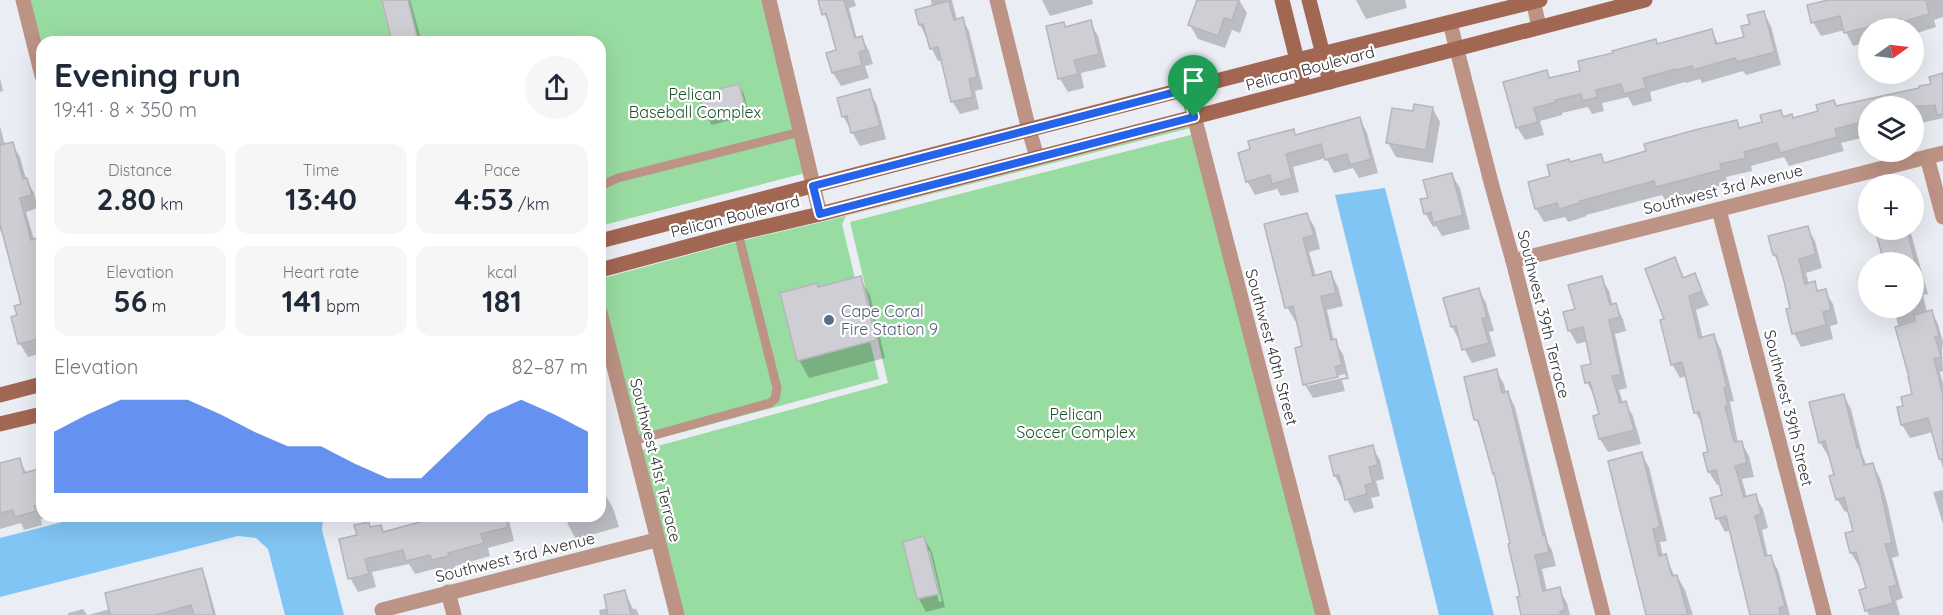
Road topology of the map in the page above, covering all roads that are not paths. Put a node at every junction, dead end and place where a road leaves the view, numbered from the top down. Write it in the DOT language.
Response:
graph roads {
  1 [pos="23,0"];
  2 [pos="769,0"];
  3 [pos="998,0"];
  4 [pos="1282,0"];
  5 [pos="1309,0"];
  6 [pos="1645,0"];
  7 [pos="1535,1"];
  8 [pos="1450,23"];
  9 [pos="1539,27"];
  10 [pos="1457,48"];
  11 [pos="36,51"];
  12 [pos="1322,55"];
  13 [pos="1297,60"];
  14 [pos="1330,82"];
  15 [pos="1304,88"];
  16 [pos="1187,89"];
  17 [pos="1194,117"];
  18 [pos="1029,130"];
  19 [pos="800,132"];
  20 [pos="1943,153"];
  21 [pos="1928,157"];
  22 [pos="1037,158"];
  23 [pos="606,183"];
  24 [pos="813,186"];
  25 [pos="1719,210"];
  26 [pos="820,214"];
  27 [pos="1943,217"];
  28 [pos="738,233"];
  29 [pos="606,239"];
  30 [pos="1513,261"];
  31 [pos="606,268"];
  32 [pos="606,335"];
  33 [pos="36,385"];
  34 [pos="0,394"];
  35 [pos="36,415"];
  36 [pos="0,424"];
  37 [pos="633,441"];
  38 [pos="656,540"];
  39 [pos="448,592"];
  40 [pos="382,610"];
  41 [pos="454,615"];
  42 [pos="677,615"];
  43 [pos="1323,615"];
  44 [pos="1603,615"];
  45 [pos="1824,615"];
  1 -- 11 [label="street"];
  2 -- 19 [label="street"];
  3 -- 18 [label="street"];
  4 -- 13 [label="street"];
  5 -- 12 [label="street"];
  6 -- 9 [label="street, Pelican Boulevard"];
  7 -- 8 [label="street, Pelican Boulevard"];
  7 -- 9 [label="street"];
  8 -- 10 [label="street, Southwest 39th Terrace"];
  8 -- 12 [label="street, Pelican Boulevard"];
  9 -- 10 [label="street, Pelican Boulevard"];
  10 -- 14 [label="street, Pelican Boulevard"];
  10 -- 30 [label="street, Southwest 39th Terrace"];
  12 -- 13 [label="street, Pelican Boulevard"];
  12 -- 14 [label="street"];
  13 -- 15 [label="street"];
  13 -- 16 [label="street, Pelican Boulevard"];
  14 -- 15 [label="street, Pelican Boulevard"];
  15 -- 17 [label="street, Pelican Boulevard"];
  16 -- 17 [label="street, Southwest 40th Street"];
  16 -- 18 [label="street, Pelican Boulevard"];
  17 -- 22 [label="street, Pelican Boulevard"];
  17 -- 43 [label="street, Southwest 40th Street"];
  18 -- 22 [label="street"];
  18 -- 24 [label="street, Pelican Boulevard"];
  19 -- 23 [label="lane"];
  19 -- 24 [label="street"];
  20 -- 21 [label="street, Southwest 3rd Avenue"];
  21 -- 25 [label="street, Southwest 3rd Avenue"];
  21 -- 27 [label="street"];
  22 -- 26 [label="street, Pelican Boulevard"];
  24 -- 26 [label="street"];
  24 -- 29 [label="street, Pelican Boulevard"];
  25 -- 30 [label="street, Southwest 3rd Avenue"];
  25 -- 45 [label="street, Southwest 39th Street"];
  26 -- 28 [label="street, Pelican Boulevard"];
  28 -- 31 [label="street, Pelican Boulevard"];
  28 -- 37 [label="lane"];
  30 -- 44 [label="street, Southwest 39th Terrace"];
  32 -- 37 [label="street, Southwest 41st Terrace"];
  33 -- 34 [label="street"];
  35 -- 36 [label="street"];
  37 -- 38 [label="street, Southwest 41st Terrace"];
  38 -- 39 [label="street, Southwest 3rd Avenue"];
  38 -- 42 [label="street, Southwest 41st Terrace"];
  39 -- 40 [label="street, Southwest 3rd Avenue"];
  39 -- 41 [label="street"];
}
